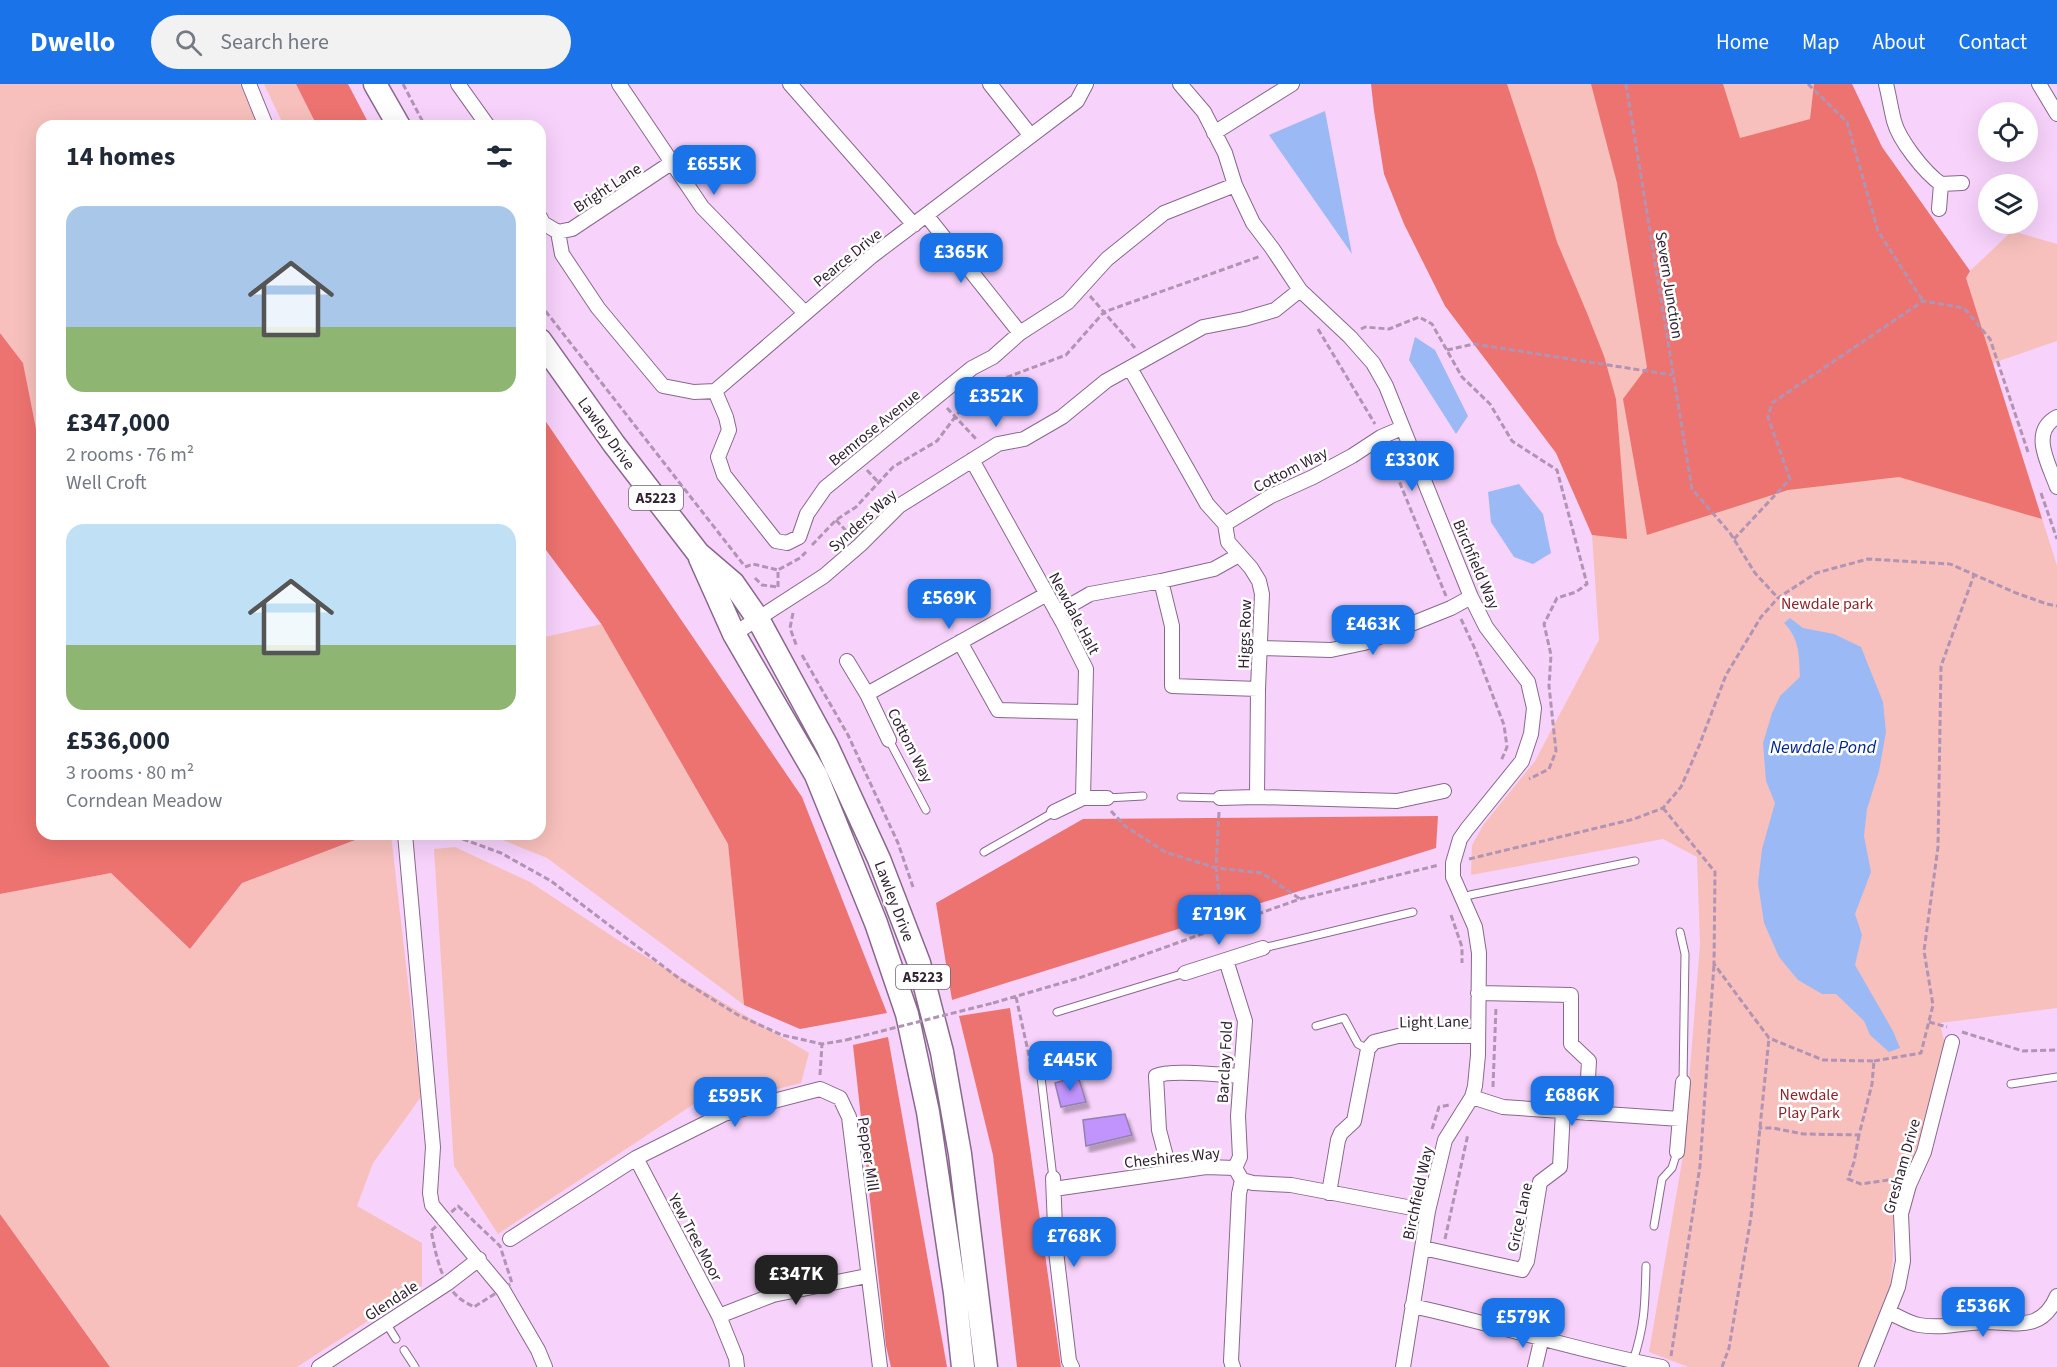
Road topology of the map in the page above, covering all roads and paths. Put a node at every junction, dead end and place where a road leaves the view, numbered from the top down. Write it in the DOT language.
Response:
graph roads {
  1 [pos="249,84"];
  2 [pos="375,84"];
  3 [pos="403,84"];
  4 [pos="458,84"];
  5 [pos="619,84"];
  6 [pos="790,84"];
  7 [pos="990,84"];
  8 [pos="1086,84"];
  9 [pos="1180,84"];
  10 [pos="1292,84"];
  11 [pos="1626,84"];
  12 [pos="1808,84"];
  13 [pos="1886,84"];
  14 [pos="2039,84"];
  15 [pos="2053,98"];
  16 [pos="2057,114"];
  17 [pos="264,120"];
  18 [pos="396,120"];
  19 [pos="422,120"];
  20 [pos="484,120"];
  21 [pos="1214,133"];
  22 [pos="1031,136"];
  23 [pos="671,164"];
  24 [pos="1962,183"];
  25 [pos="1941,184"];
  26 [pos="1235,185"];
  27 [pos="1939,209"];
  28 [pos="927,216"];
  29 [pos="546,225"];
  30 [pos="914,225"];
  31 [pos="558,232"];
  32 [pos="1272,248"];
  33 [pos="1082,287"];
  34 [pos="1299,290"];
  35 [pos="1923,301"];
  36 [pos="546,312"];
  37 [pos="1104,312"];
  38 [pos="805,313"];
  39 [pos="1318,329"];
  40 [pos="1020,333"];
  41 [pos="1350,337"];
  42 [pos="546,348"];
  43 [pos="1447,350"];
  44 [pos="1142,360"];
  45 [pos="1130,368"];
  46 [pos="1672,375"];
  47 [pos="715,392"];
  48 [pos="938,396"];
  49 [pos="955,417"];
  50 [pos="2057,417"];
  51 [pos="1402,428"];
  52 [pos="1381,437"];
  53 [pos="986,452"];
  54 [pos="972,460"];
  55 [pos="2031,462"];
  56 [pos="2038,484"];
  57 [pos="2057,487"];
  58 [pos="836,520"];
  59 [pos="1225,524"];
  60 [pos="1734,538"];
  61 [pos="2057,539"];
  62 [pos="860,545"];
  63 [pos="698,553"];
  64 [pos="1239,555"];
  65 [pos="778,570"];
  66 [pos="1974,575"];
  67 [pos="1161,581"];
  68 [pos="778,587"];
  69 [pos="1047,594"];
  70 [pos="1471,597"];
  71 [pos="1778,598"];
  72 [pos="2057,606"];
  73 [pos="1451,608"];
  74 [pos="1057,613"];
  75 [pos="758,619"];
  76 [pos="734,634"];
  77 [pos="960,642"];
  78 [pos="1260,648"];
  79 [pos="847,661"];
  80 [pos="1258,689"];
  81 [pos="867,694"];
  82 [pos="1083,712"];
  83 [pos="889,740"];
  84 [pos="1500,765"];
  85 [pos="1519,783"];
  86 [pos="1444,791"];
  87 [pos="1143,796"];
  88 [pos="1181,797"];
  89 [pos="1257,797"];
  90 [pos="1083,798"];
  91 [pos="1103,798"];
  92 [pos="1220,798"];
  93 [pos="1663,808"];
  94 [pos="926,810"];
  95 [pos="1054,812"];
  96 [pos="405,840"];
  97 [pos="465,840"];
  98 [pos="1469,851"];
  99 [pos="984,852"];
  100 [pos="1635,861"];
  101 [pos="1460,862"];
  102 [pos="1216,868"];
  103 [pos="1300,899"];
  104 [pos="1461,899"];
  105 [pos="1449,907"];
  106 [pos="1413,912"];
  107 [pos="1223,925"];
  108 [pos="1680,932"];
  109 [pos="1263,948"];
  110 [pos="1226,960"];
  111 [pos="1714,964"];
  112 [pos="1462,969"];
  113 [pos="1185,973"];
  114 [pos="1478,993"];
  115 [pos="1057,1012"];
  116 [pos="1929,1022"];
  117 [pos="1316,1026"];
  118 [pos="1954,1034"];
  119 [pos="1478,1036"];
  120 [pos="1769,1038"];
  121 [pos="822,1044"];
  122 [pos="1368,1049"];
  123 [pos="2057,1050"];
  124 [pos="1874,1061"];
  125 [pos="1041,1077"];
  126 [pos="1239,1077"];
  127 [pos="2057,1077"];
  128 [pos="1683,1082"];
  129 [pos="2011,1084"];
  130 [pos="820,1089"];
  131 [pos="1472,1097"];
  132 [pos="1454,1104"];
  133 [pos="1563,1111"];
  134 [pos="1586,1113"];
  135 [pos="1680,1119"];
  136 [pos="1759,1128"];
  137 [pos="1469,1130"];
  138 [pos="1431,1132"];
  139 [pos="1858,1135"];
  140 [pos="1677,1152"];
  141 [pos="636,1158"];
  142 [pos="1235,1167"];
  143 [pos="1170,1172"];
  144 [pos="1242,1180"];
  145 [pos="1053,1183"];
  146 [pos="1909,1185"];
  147 [pos="1329,1193"];
  148 [pos="1428,1211"];
  149 [pos="444,1219"];
  150 [pos="1654,1226"];
  151 [pos="510,1239"];
  152 [pos="1423,1248"];
  153 [pos="1442,1252"];
  154 [pos="478,1259"];
  155 [pos="1646,1266"];
  156 [pos="867,1276"];
  157 [pos="503,1290"];
  158 [pos="2057,1296"];
  159 [pos="1412,1306"];
  160 [pos="1888,1312"];
  161 [pos="719,1316"];
  162 [pos="386,1323"];
  163 [pos="1542,1337"];
  164 [pos="396,1339"];
  165 [pos="404,1350"];
  166 [pos="1633,1361"];
  167 [pos="328,1365"];
  168 [pos="415,1367"];
  169 [pos="545,1367"];
  170 [pos="737,1367"];
  171 [pos="880,1367"];
  172 [pos="963,1367"];
  173 [pos="986,1367"];
  174 [pos="1072,1367"];
  175 [pos="1233,1367"];
  176 [pos="1403,1367"];
  177 [pos="1535,1367"];
  178 [pos="1653,1367"];
  179 [pos="1661,1367"];
  180 [pos="1669,1367"];
  181 [pos="1722,1367"];
  182 [pos="1866,1367"];
  1 -- 17 [label="street"];
  2 -- 18 [label="main road"];
  3 -- 19 [label="path"];
  4 -- 20 [label="street"];
  5 -- 23 [label="street"];
  6 -- 30 [label="street"];
  7 -- 22 [label="street"];
  8 -- 22 [label="street, Pearce Drive"];
  9 -- 21 [label="street, Birchfield Way"];
  10 -- 21 [label="street"];
  11 -- 46 [label="path, Severn Junction"];
  12 -- 35 [label="path"];
  13 -- 25 [label="street"];
  14 -- 15 [label="street"];
  15 -- 16 [label="street"];
  21 -- 26 [label="street, Birchfield Way"];
  22 -- 28 [label="street, Pearce Drive"];
  23 -- 31 [label="street, Bright Lane"];
  23 -- 38 [label="street"];
  24 -- 25 [label="street"];
  25 -- 27 [label="street"];
  26 -- 32 [label="street, Birchfield Way"];
  26 -- 33 [label="street, Bemrose Avenue"];
  28 -- 30 [label="street, Pearce Drive"];
  28 -- 40 [label="street"];
  29 -- 31 [label="street"];
  30 -- 38 [label="street, Pearce Drive"];
  31 -- 47 [label="street"];
  32 -- 34 [label="street, Birchfield Way"];
  32 -- 37 [label="path"];
  33 -- 37 [label="path"];
  33 -- 40 [label="street, Bemrose Avenue"];
  34 -- 41 [label="street, Birchfield Way"];
  34 -- 44 [label="street, Synders Way"];
  35 -- 55 [label="path"];
  35 -- 60 [label="path"];
  36 -- 65 [label="path"];
  37 -- 44 [label="path"];
  37 -- 49 [label="path"];
  38 -- 47 [label="street, Pearce Drive"];
  39 -- 52 [label="path"];
  40 -- 48 [label="street, Bemrose Avenue"];
  41 -- 43 [label="path"];
  41 -- 51 [label="street, Birchfield Way"];
  42 -- 63 [label="main road, Lawley Drive / A5223"];
  43 -- 46 [label="path"];
  43 -- 85 [label="path"];
  44 -- 45 [label="street, Synders Way"];
  45 -- 53 [label="street, Synders Way"];
  45 -- 59 [label="street, Higgs Row"];
  46 -- 60 [label="path, Severn Junction"];
  47 -- 48 [label="street, Bemrose Avenue"];
  48 -- 49 [label="path"];
  49 -- 53 [label="path"];
  49 -- 58 [label="path"];
  50 -- 57 [label="street"];
  51 -- 52 [label="street, Cottom Way"];
  51 -- 70 [label="street, Birchfield Way"];
  52 -- 59 [label="street, Cottom Way"];
  52 -- 73 [label="path"];
  53 -- 54 [label="street, Synders Way"];
  54 -- 62 [label="street, Synders Way"];
  54 -- 69 [label="street, Newdale Halt"];
  56 -- 61 [label="path"];
  58 -- 62 [label="path"];
  58 -- 65 [label="path"];
  59 -- 64 [label="street, Higgs Row"];
  60 -- 71 [label="path"];
  62 -- 75 [label="street, Synders Way"];
  63 -- 75 [label="main road, Lawley Drive / A5223"];
  63 -- 76 [label="main road, Lawley Drive / A5223"];
  64 -- 67 [label="street"];
  64 -- 78 [label="street, Higgs Row"];
  65 -- 68 [label="path"];
  66 -- 71 [label="path"];
  66 -- 72 [label="path"];
  66 -- 116 [label="path"];
  67 -- 74 [label="street"];
  67 -- 80 [label="street"];
  69 -- 74 [label="street, Newdale Halt"];
  69 -- 77 [label="street"];
  70 -- 73 [label="street"];
  70 -- 101 [label="street, Birchfield Way"];
  71 -- 93 [label="path"];
  73 -- 78 [label="street"];
  73 -- 84 [label="path"];
  74 -- 82 [label="street, Newdale Halt"];
  75 -- 76 [label="street, Synders Way"];
  75 -- 173 [label="main road, Lawley Drive / A5223"];
  76 -- 172 [label="main road, Lawley Drive / A5223"];
  77 -- 81 [label="street"];
  77 -- 82 [label="street"];
  78 -- 80 [label="street, Higgs Row"];
  79 -- 81 [label="street, Cottom Way"];
  80 -- 89 [label="street, Higgs Row"];
  81 -- 83 [label="street, Cottom Way"];
  82 -- 90 [label="street, Newdale Halt"];
  83 -- 94 [label="lane, Cottom Way"];
  86 -- 89 [label="street"];
  87 -- 91 [label="lane"];
  88 -- 92 [label="lane"];
  89 -- 92 [label="street"];
  90 -- 91 [label="street"];
  90 -- 95 [label="street"];
  91 -- 102 [label="path"];
  92 -- 102 [label="path"];
  93 -- 101 [label="path"];
  93 -- 111 [label="path"];
  95 -- 99 [label="lane"];
  96 -- 149 [label="street"];
  97 -- 121 [label="path"];
  98 -- 101 [label="path"];
  100 -- 104 [label="lane"];
  101 -- 103 [label="path"];
  101 -- 104 [label="street, Birchfield Way"];
  102 -- 103 [label="path"];
  102 -- 107 [label="path"];
  103 -- 107 [label="path"];
  104 -- 114 [label="street, Birchfield Way"];
  105 -- 112 [label="path"];
  106 -- 109 [label="lane"];
  107 -- 121 [label="path, bridge"];
  108 -- 128 [label="lane"];
  109 -- 110 [label="street"];
  110 -- 113 [label="street"];
  110 -- 126 [label="street, Barclay Fold"];
  111 -- 120 [label="path"];
  111 -- 180 [label="path"];
  113 -- 115 [label="lane"];
  114 -- 119 [label="street, Birchfield Way"];
  114 -- 134 [label="street"];
  116 -- 118 [label="path"];
  116 -- 124 [label="path"];
  117 -- 122 [label="lane"];
  118 -- 123 [label="path"];
  118 -- 146 [label="street, Gresham Drive"];
  119 -- 122 [label="street, Light Lane"];
  119 -- 131 [label="street, Birchfield Way"];
  120 -- 124 [label="path"];
  120 -- 136 [label="path"];
  121 -- 130 [label="path"];
  122 -- 147 [label="street"];
  124 -- 139 [label="path"];
  125 -- 145 [label="lane"];
  126 -- 142 [label="street, Barclay Fold"];
  126 -- 143 [label="street"];
  127 -- 129 [label="lane"];
  128 -- 135 [label="street"];
  130 -- 141 [label="street"];
  130 -- 156 [label="street, Pepper Mill"];
  131 -- 133 [label="street"];
  131 -- 148 [label="street, Birchfield Way"];
  132 -- 138 [label="path"];
  133 -- 134 [label="street"];
  133 -- 153 [label="street, Grice Lane"];
  134 -- 135 [label="street"];
  135 -- 140 [label="street"];
  136 -- 139 [label="path"];
  136 -- 181 [label="path"];
  137 -- 153 [label="path"];
  139 -- 146 [label="path"];
  140 -- 150 [label="lane"];
  141 -- 151 [label="street"];
  141 -- 161 [label="street, Yew Tree Moor"];
  142 -- 143 [label="street, Cheshires Way"];
  142 -- 144 [label="street, Cheshires Way"];
  143 -- 145 [label="street, Cheshires Way"];
  144 -- 147 [label="street"];
  144 -- 175 [label="street"];
  145 -- 174 [label="street"];
  146 -- 160 [label="street, Gresham Drive"];
  147 -- 148 [label="street"];
  148 -- 152 [label="street, Birchfield Way"];
  149 -- 154 [label="street"];
  149 -- 157 [label="path"];
  152 -- 153 [label="street, Grice Lane"];
  152 -- 159 [label="street, Birchfield Way"];
  154 -- 157 [label="street"];
  154 -- 162 [label="street, Glendale"];
  155 -- 166 [label="lane"];
  156 -- 161 [label="street"];
  156 -- 171 [label="street, Pepper Mill"];
  157 -- 169 [label="street"];
  158 -- 160 [label="street"];
  159 -- 163 [label="street"];
  159 -- 176 [label="street, Birchfield Way"];
  160 -- 182 [label="street, Gresham Drive"];
  161 -- 170 [label="street, Yew Tree Moor"];
  162 -- 164 [label="lane"];
  162 -- 167 [label="street, Glendale"];
  163 -- 166 [label="street"];
  163 -- 177 [label="street"];
  165 -- 168 [label="lane"];
  166 -- 179 [label="street"];
  178 -- 179 [label="lane"];
}
